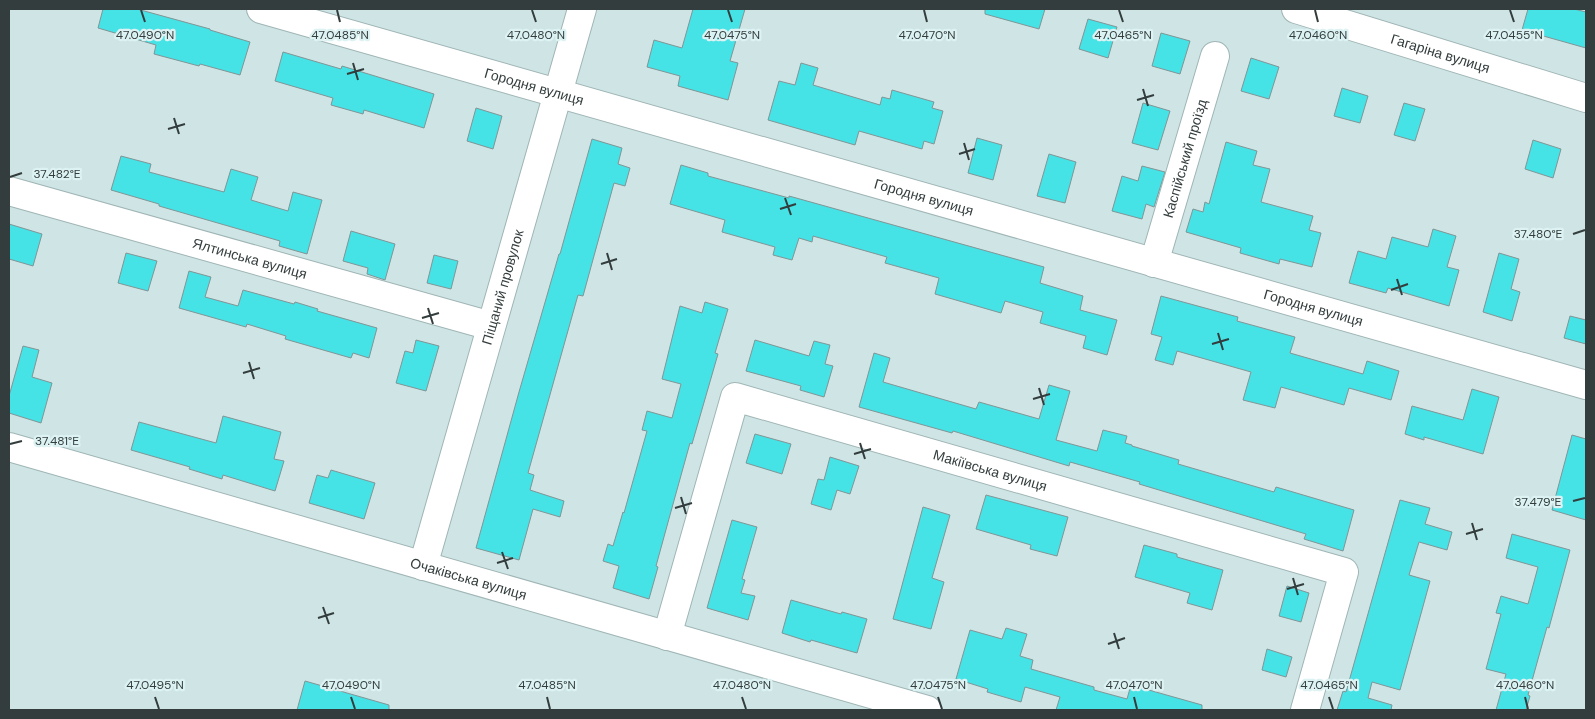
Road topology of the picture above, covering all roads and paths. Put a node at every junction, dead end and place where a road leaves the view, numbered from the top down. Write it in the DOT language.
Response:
graph roads {
  1 [pos="261,9"];
  2 [pos="582,9"];
  3 [pos="1296,9"];
  4 [pos="1215,56"];
  5 [pos="558,94"];
  6 [pos="1586,98"];
  7 [pos="9,191"];
  8 [pos="1154,263"];
  9 [pos="492,326"];
  10 [pos="1586,385"];
  11 [pos="9,447"];
  12 [pos="423,566"];
  13 [pos="667,636"];
  14 [pos="927,710"];
  15 [pos="1305,710"];
  1 -- 5 [label="street, Городня вулиця"];
  2 -- 5 [label="street, Піщаний провулок"];
  3 -- 6 [label="street, Гагаріна вулиця"];
  4 -- 8 [label="street, Каспійський проїзд"];
  5 -- 8 [label="street, Городня вулиця"];
  5 -- 9 [label="street, Піщаний провулок"];
  7 -- 9 [label="street, Ялтинська вулиця"];
  8 -- 10 [label="street, Городня вулиця"];
  9 -- 12 [label="street, Піщаний провулок"];
  11 -- 12 [label="street, Очаківська вулиця"];
  12 -- 13 [label="street, Очаківська вулиця"];
  13 -- 14 [label="street, Очаківська вулиця"];
  13 -- 15 [label="street, Макіївська вулиця"];
}
